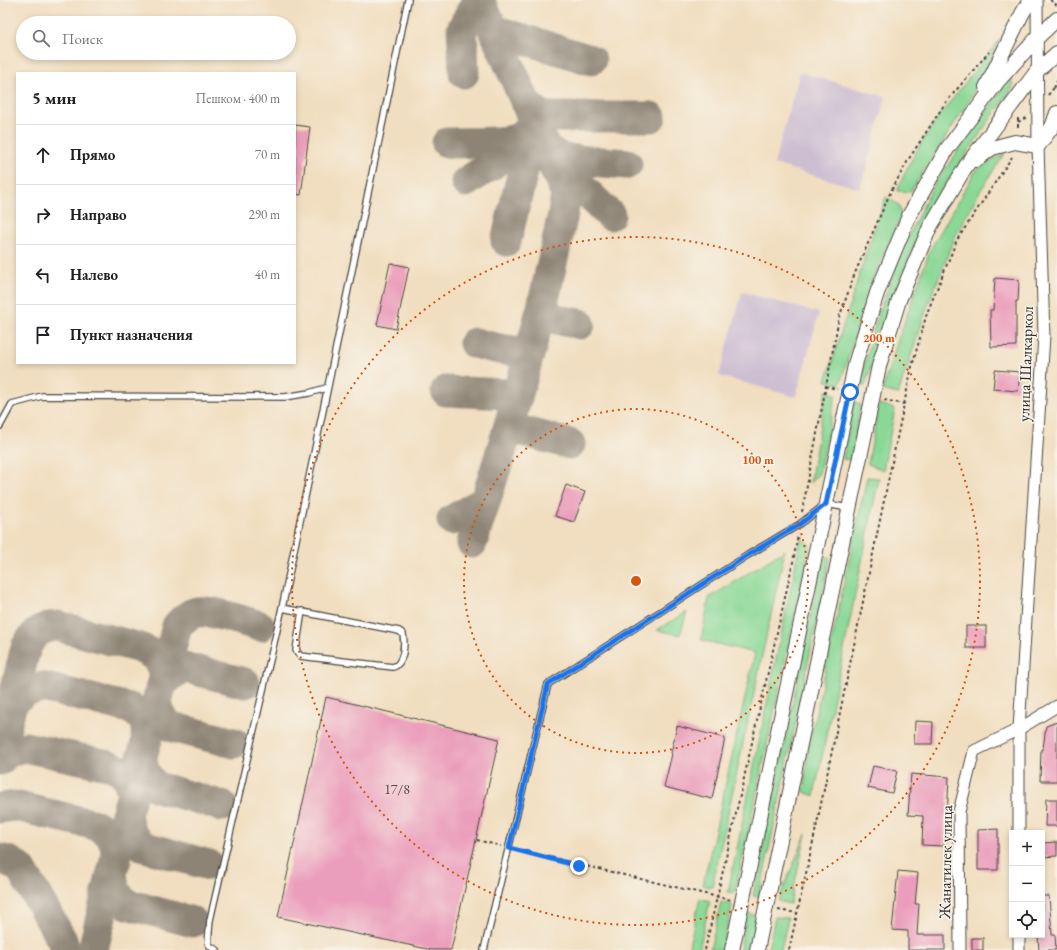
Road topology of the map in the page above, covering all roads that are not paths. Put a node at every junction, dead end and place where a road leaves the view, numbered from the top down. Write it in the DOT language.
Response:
graph roads {
  1 [pos="408,0"];
  2 [pos="1030,0"];
  3 [pos="1037,0"];
  4 [pos="1057,19"];
  5 [pos="1037,38"];
  6 [pos="1057,53"];
  7 [pos="1037,71"];
  8 [pos="1057,113"];
  9 [pos="971,118"];
  10 [pos="1038,146"];
  11 [pos="966,166"];
  12 [pos="326,388"];
  13 [pos="0,426"];
  14 [pos="826,504"];
  15 [pos="850,508"];
  16 [pos="282,608"];
  17 [pos="302,611"];
  18 [pos="1057,706"];
  19 [pos="1019,729"];
  20 [pos="1019,830"];
  21 [pos="1019,938"];
  22 [pos="485,949"];
  23 [pos="217,950"];
  24 [pos="732,950"];
  25 [pos="757,950"];
  26 [pos="960,950"];
  27 [pos="1019,950"];
  1 -- 12 [label="lane"];
  2 -- 9 [label="street"];
  3 -- 5 [label="street, улица Шалкаркол"];
  4 -- 5 [label="street"];
  5 -- 7 [label="street, улица Шалкаркол"];
  5 -- 9 [label="street"];
  6 -- 7 [label="street"];
  7 -- 10 [label="street, улица Шалкаркол"];
  7 -- 11 [label="street"];
  8 -- 10 [label="street"];
  9 -- 14 [label="street"];
  10 -- 11 [label="street"];
  10 -- 19 [label="street, улица Шалкаркол"];
  11 -- 15 [label="street"];
  12 -- 13 [label="lane"];
  12 -- 16 [label="lane"];
  14 -- 15 [label="lane"];
  14 -- 22 [label="lane"];
  14 -- 24 [label="street"];
  15 -- 25 [label="street"];
  16 -- 17 [label="lane"];
  16 -- 23 [label="lane"];
  17 -- 17 [label="lane"];
  18 -- 19 [label="street, Жанатилек улица"];
  19 -- 20 [label="street, улица Шалкаркол"];
  19 -- 26 [label="street, Жанатилек улица"];
  21 -- 27 [label="street"];
}
